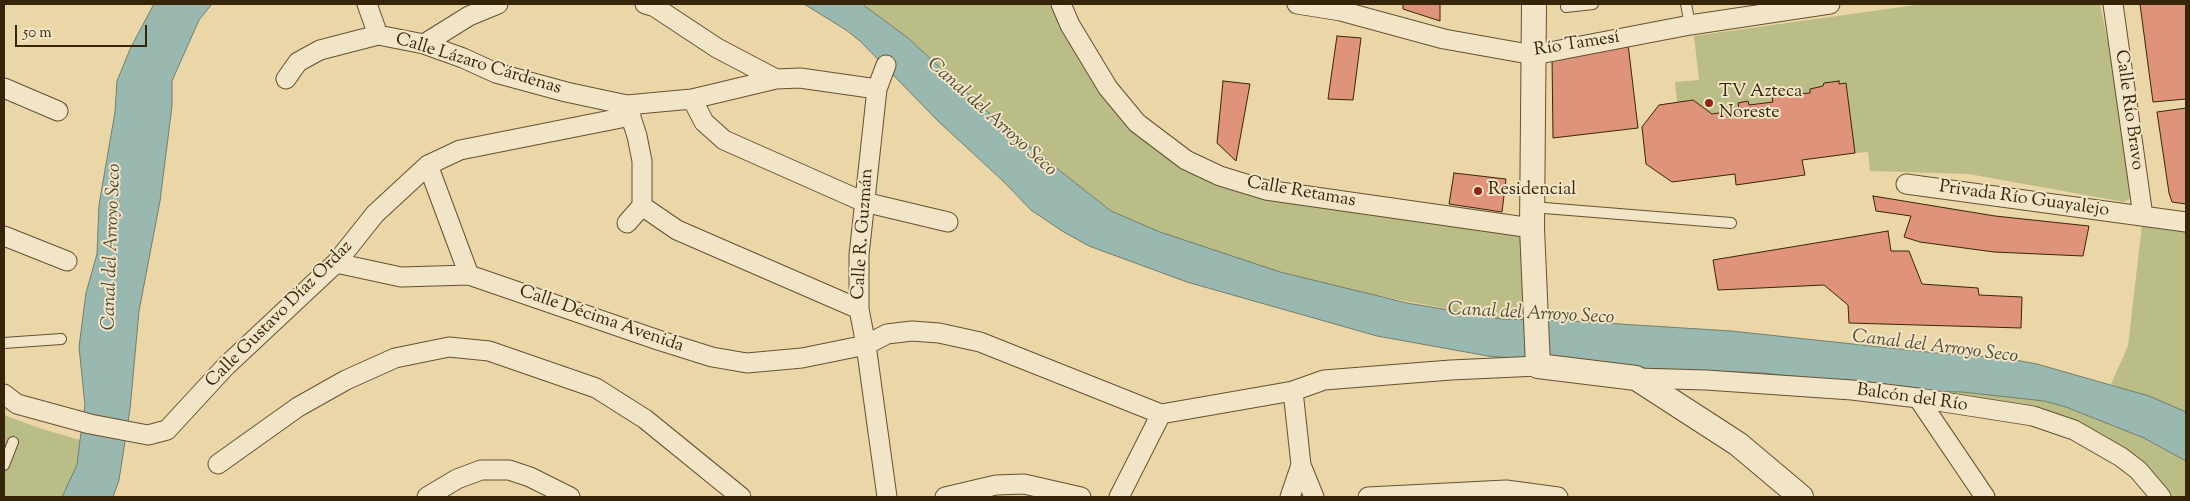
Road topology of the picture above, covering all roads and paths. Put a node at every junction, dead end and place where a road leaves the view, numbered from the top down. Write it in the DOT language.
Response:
graph roads {
  1 [pos="367,4"];
  2 [pos="498,4"];
  3 [pos="645,4"];
  4 [pos="1061,4"];
  5 [pos="1297,4"];
  6 [pos="1534,4"];
  7 [pos="1593,4"];
  8 [pos="1686,4"];
  9 [pos="1830,4"];
  10 [pos="2112,4"];
  11 [pos="1566,7"];
  12 [pos="1690,25"];
  13 [pos="378,35"];
  14 [pos="424,44"];
  15 [pos="1534,55"];
  16 [pos="886,65"];
  17 [pos="286,79"];
  18 [pos="776,79"];
  19 [pos="4,88"];
  20 [pos="877,89"];
  21 [pos="692,99"];
  22 [pos="58,110"];
  23 [pos="629,110"];
  24 [pos="428,165"];
  25 [pos="1906,184"];
  26 [pos="864,202"];
  27 [pos="642,206"];
  28 [pos="2143,216"];
  29 [pos="1532,217"];
  30 [pos="948,222"];
  31 [pos="2186,222"];
  32 [pos="627,223"];
  33 [pos="1731,223"];
  34 [pos="4,236"];
  35 [pos="67,261"];
  36 [pos="336,263"];
  37 [pos="469,275"];
  38 [pos="859,309"];
  39 [pos="61,339"];
  40 [pos="4,343"];
  41 [pos="866,345"];
  42 [pos="1538,362"];
  43 [pos="1636,378"];
  44 [pos="1294,391"];
  45 [pos="4,394"];
  46 [pos="1918,398"];
  47 [pos="1161,414"];
  48 [pos="12,442"];
  49 [pos="218,464"];
  50 [pos="4,465"];
  51 [pos="1300,465"];
  52 [pos="426,497"];
  53 [pos="570,497"];
  54 [pos="741,497"];
  55 [pos="887,497"];
  56 [pos="945,497"];
  57 [pos="1080,497"];
  58 [pos="1119,497"];
  59 [pos="1290,497"];
  60 [pos="1314,497"];
  61 [pos="1368,497"];
  62 [pos="1558,497"];
  63 [pos="1802,497"];
  64 [pos="1985,497"];
  65 [pos="2161,497"];
  1 -- 13 [label="street, Calle Lázaro Cárdenas"];
  2 -- 14 [label="street"];
  3 -- 18 [label="street"];
  4 -- 29 [label="street, Calle Retamas"];
  5 -- 15 [label="street, Río Tamesí"];
  6 -- 15 [label="street"];
  7 -- 11 [label="lane"];
  8 -- 12 [label="lane"];
  9 -- 12 [label="street, Río Tamesí"];
  10 -- 28 [label="street, Calle Río Bravo"];
  12 -- 15 [label="street, Río Tamesí"];
  13 -- 14 [label="street, Calle Lázaro Cárdenas"];
  13 -- 17 [label="street"];
  14 -- 23 [label="street, Calle Lázaro Cárdenas"];
  15 -- 29 [label="street"];
  16 -- 20 [label="street, Calle R. Guzmán"];
  18 -- 20 [label="street, Calle Lázaro Cárdenas"];
  18 -- 21 [label="street, Calle Lázaro Cárdenas"];
  19 -- 22 [label="street"];
  20 -- 26 [label="street, Calle R. Guzmán"];
  21 -- 23 [label="street, Calle Lázaro Cárdenas"];
  21 -- 26 [label="street"];
  23 -- 24 [label="street, Calle Gustavo Díaz Ordaz"];
  23 -- 27 [label="street"];
  24 -- 36 [label="street, Calle Gustavo Díaz Ordaz"];
  24 -- 37 [label="street"];
  25 -- 28 [label="street, Privada Río Guayalejo"];
  26 -- 30 [label="street"];
  26 -- 38 [label="street, Calle R. Guzmán"];
  27 -- 32 [label="street"];
  27 -- 38 [label="street"];
  28 -- 31 [label="street, Privada Río Guayalejo"];
  29 -- 33 [label="lane"];
  29 -- 42 [label="street"];
  34 -- 35 [label="street"];
  36 -- 37 [label="street, Calle Décima Avenida"];
  36 -- 45 [label="street, Calle Gustavo Díaz Ordaz"];
  37 -- 41 [label="street, Calle Décima Avenida"];
  38 -- 41 [label="street, Calle R. Guzmán"];
  39 -- 40 [label="lane"];
  41 -- 47 [label="street, Calle Décima Avenida"];
  41 -- 55 [label="street, Calle R. Guzmán"];
  42 -- 43 [label="street"];
  42 -- 44 [label="street"];
  43 -- 46 [label="street, Balcón del Río"];
  43 -- 63 [label="street"];
  44 -- 47 [label="street"];
  44 -- 51 [label="street"];
  46 -- 64 [label="street"];
  46 -- 65 [label="street, Balcón del Río"];
  47 -- 58 [label="street"];
  48 -- 50 [label="lane"];
  49 -- 54 [label="street"];
  51 -- 59 [label="street"];
  51 -- 60 [label="street"];
  52 -- 53 [label="street"];
  56 -- 57 [label="street"];
  61 -- 62 [label="street"];
}
